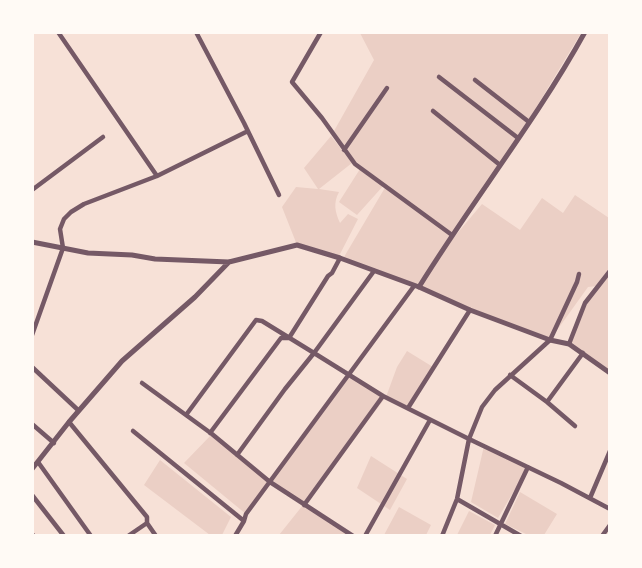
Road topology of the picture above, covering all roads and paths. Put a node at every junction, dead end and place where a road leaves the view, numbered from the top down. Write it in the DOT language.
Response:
graph roads {
  1 [pos="58,32"];
  2 [pos="196,32"];
  3 [pos="321,32"];
  4 [pos="585,32"];
  5 [pos="439,76"];
  6 [pos="475,80"];
  7 [pos="387,88"];
  8 [pos="433,111"];
  9 [pos="529,122"];
  10 [pos="248,131"];
  11 [pos="103,137"];
  12 [pos="518,138"];
  13 [pos="344,150"];
  14 [pos="500,165"];
  15 [pos="157,176"];
  16 [pos="32,190"];
  17 [pos="279,195"];
  18 [pos="452,235"];
  19 [pos="32,242"];
  20 [pos="63,248"];
  21 [pos="340,258"];
  22 [pos="229,262"];
  23 [pos="374,271"];
  24 [pos="610,271"];
  25 [pos="579,274"];
  26 [pos="417,287"];
  27 [pos="470,310"];
  28 [pos="32,335"];
  29 [pos="289,338"];
  30 [pos="550,340"];
  31 [pos="570,344"];
  32 [pos="314,353"];
  33 [pos="583,353"];
  34 [pos="32,367"];
  35 [pos="610,373"];
  36 [pos="348,375"];
  37 [pos="510,375"];
  38 [pos="142,384"];
  39 [pos="383,396"];
  40 [pos="547,402"];
  41 [pos="408,408"];
  42 [pos="78,410"];
  43 [pos="186,415"];
  44 [pos="430,420"];
  45 [pos="69,422"];
  46 [pos="32,424"];
  47 [pos="574,426"];
  48 [pos="133,431"];
  49 [pos="210,433"];
  50 [pos="469,439"];
  51 [pos="54,444"];
  52 [pos="610,451"];
  53 [pos="237,455"];
  54 [pos="38,462"];
  55 [pos="528,467"];
  56 [pos="32,469"];
  57 [pos="270,482"];
  58 [pos="32,495"];
  59 [pos="590,498"];
  60 [pos="457,499"];
  61 [pos="304,505"];
  62 [pos="610,509"];
  63 [pos="244,521"];
  64 [pos="147,524"];
  65 [pos="500,524"];
  66 [pos="610,525"];
  67 [pos="606,534"];
  68 [pos="64,536"];
  69 [pos="90,536"];
  70 [pos="128,536"];
  71 [pos="156,536"];
  72 [pos="235,536"];
  73 [pos="353,536"];
  74 [pos="365,536"];
  75 [pos="442,536"];
  76 [pos="495,536"];
  77 [pos="522,536"];
  1 -- 15 [label="street"];
  2 -- 10 [label="street"];
  3 -- 13 [label="street"];
  4 -- 9 [label="street"];
  5 -- 12 [label="street"];
  6 -- 9 [label="street"];
  7 -- 13 [label="street"];
  8 -- 14 [label="street"];
  9 -- 12 [label="street"];
  10 -- 15 [label="street"];
  10 -- 17 [label="street"];
  11 -- 16 [label="street"];
  12 -- 14 [label="street"];
  13 -- 18 [label="street"];
  14 -- 18 [label="street"];
  15 -- 20 [label="street"];
  18 -- 26 [label="street"];
  19 -- 20 [label="street"];
  20 -- 22 [label="street"];
  20 -- 28 [label="street"];
  21 -- 22 [label="street"];
  21 -- 23 [label="street"];
  21 -- 29 [label="street"];
  22 -- 42 [label="street"];
  23 -- 26 [label="street"];
  23 -- 32 [label="street"];
  24 -- 31 [label="street"];
  25 -- 30 [label="street"];
  26 -- 27 [label="street"];
  26 -- 36 [label="street"];
  27 -- 30 [label="street"];
  27 -- 41 [label="street"];
  29 -- 32 [label="street"];
  29 -- 43 [label="street"];
  29 -- 49 [label="street"];
  30 -- 31 [label="street"];
  30 -- 37 [label="street"];
  31 -- 33 [label="street"];
  32 -- 36 [label="street"];
  32 -- 53 [label="street"];
  33 -- 35 [label="street"];
  33 -- 40 [label="street"];
  34 -- 42 [label="street"];
  36 -- 39 [label="street"];
  36 -- 57 [label="street"];
  37 -- 40 [label="street"];
  37 -- 50 [label="street"];
  38 -- 43 [label="street"];
  39 -- 41 [label="street"];
  39 -- 61 [label="street"];
  40 -- 47 [label="street"];
  41 -- 44 [label="street"];
  42 -- 45 [label="street"];
  43 -- 49 [label="street"];
  44 -- 50 [label="street"];
  44 -- 74 [label="street"];
  45 -- 51 [label="street"];
  45 -- 64 [label="street"];
  46 -- 51 [label="street"];
  48 -- 63 [label="street"];
  49 -- 53 [label="street"];
  50 -- 55 [label="street"];
  50 -- 60 [label="street"];
  51 -- 54 [label="street"];
  52 -- 59 [label="street"];
  53 -- 57 [label="street"];
  54 -- 56 [label="street"];
  54 -- 69 [label="street"];
  55 -- 59 [label="street"];
  55 -- 65 [label="street"];
  57 -- 61 [label="street"];
  57 -- 63 [label="street"];
  58 -- 68 [label="street"];
  59 -- 62 [label="street"];
  60 -- 65 [label="street"];
  60 -- 75 [label="street"];
  61 -- 73 [label="street"];
  63 -- 72 [label="street"];
  64 -- 70 [label="street"];
  64 -- 71 [label="street"];
  65 -- 76 [label="street"];
  65 -- 77 [label="street"];
  66 -- 67 [label="street"];
}
